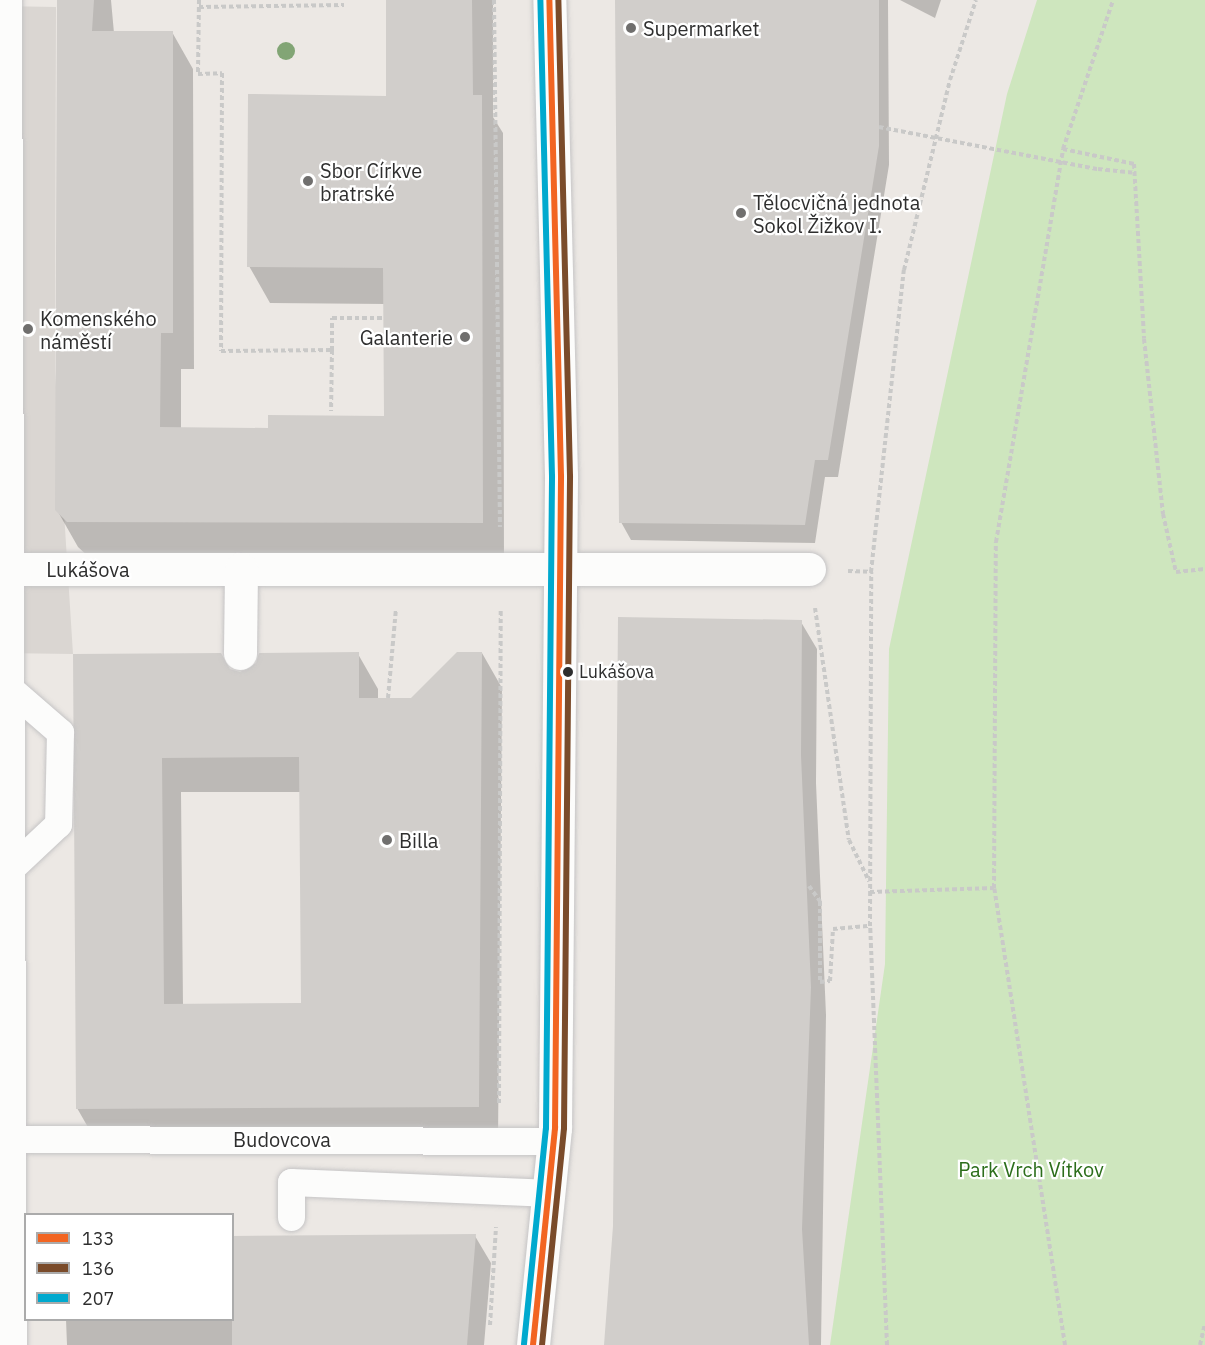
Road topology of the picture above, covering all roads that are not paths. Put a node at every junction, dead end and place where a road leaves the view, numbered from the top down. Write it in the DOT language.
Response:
graph roads {
  1 [pos="6,0"];
  2 [pos="549,0"];
  3 [pos="3,64"];
  4 [pos="3,569"];
  5 [pos="240,569"];
  6 [pos="561,569"];
  7 [pos="809,569"];
  8 [pos="240,653"];
  9 [pos="8,687"];
  10 [pos="8,871"];
  11 [pos="10,1139"];
  12 [pos="554,1141"];
  13 [pos="551,1193"];
  14 [pos="291,1217"];
  15 [pos="10,1345"];
  16 [pos="533,1345"];
  1 -- 3 [label="street"];
  2 -- 6 [label="street"];
  3 -- 4 [label="street"];
  4 -- 5 [label="street, Lukášova"];
  4 -- 9 [label="street"];
  5 -- 6 [label="street, Lukášova"];
  5 -- 8 [label="street"];
  6 -- 7 [label="street, Lukášova"];
  6 -- 12 [label="street"];
  9 -- 10 [label="street"];
  9 -- 10 [label="lane"];
  10 -- 11 [label="street"];
  11 -- 12 [label="lane, Budovcova"];
  11 -- 15 [label="street"];
  12 -- 13 [label="street"];
  13 -- 14 [label="lane"];
  13 -- 16 [label="street"];
}
